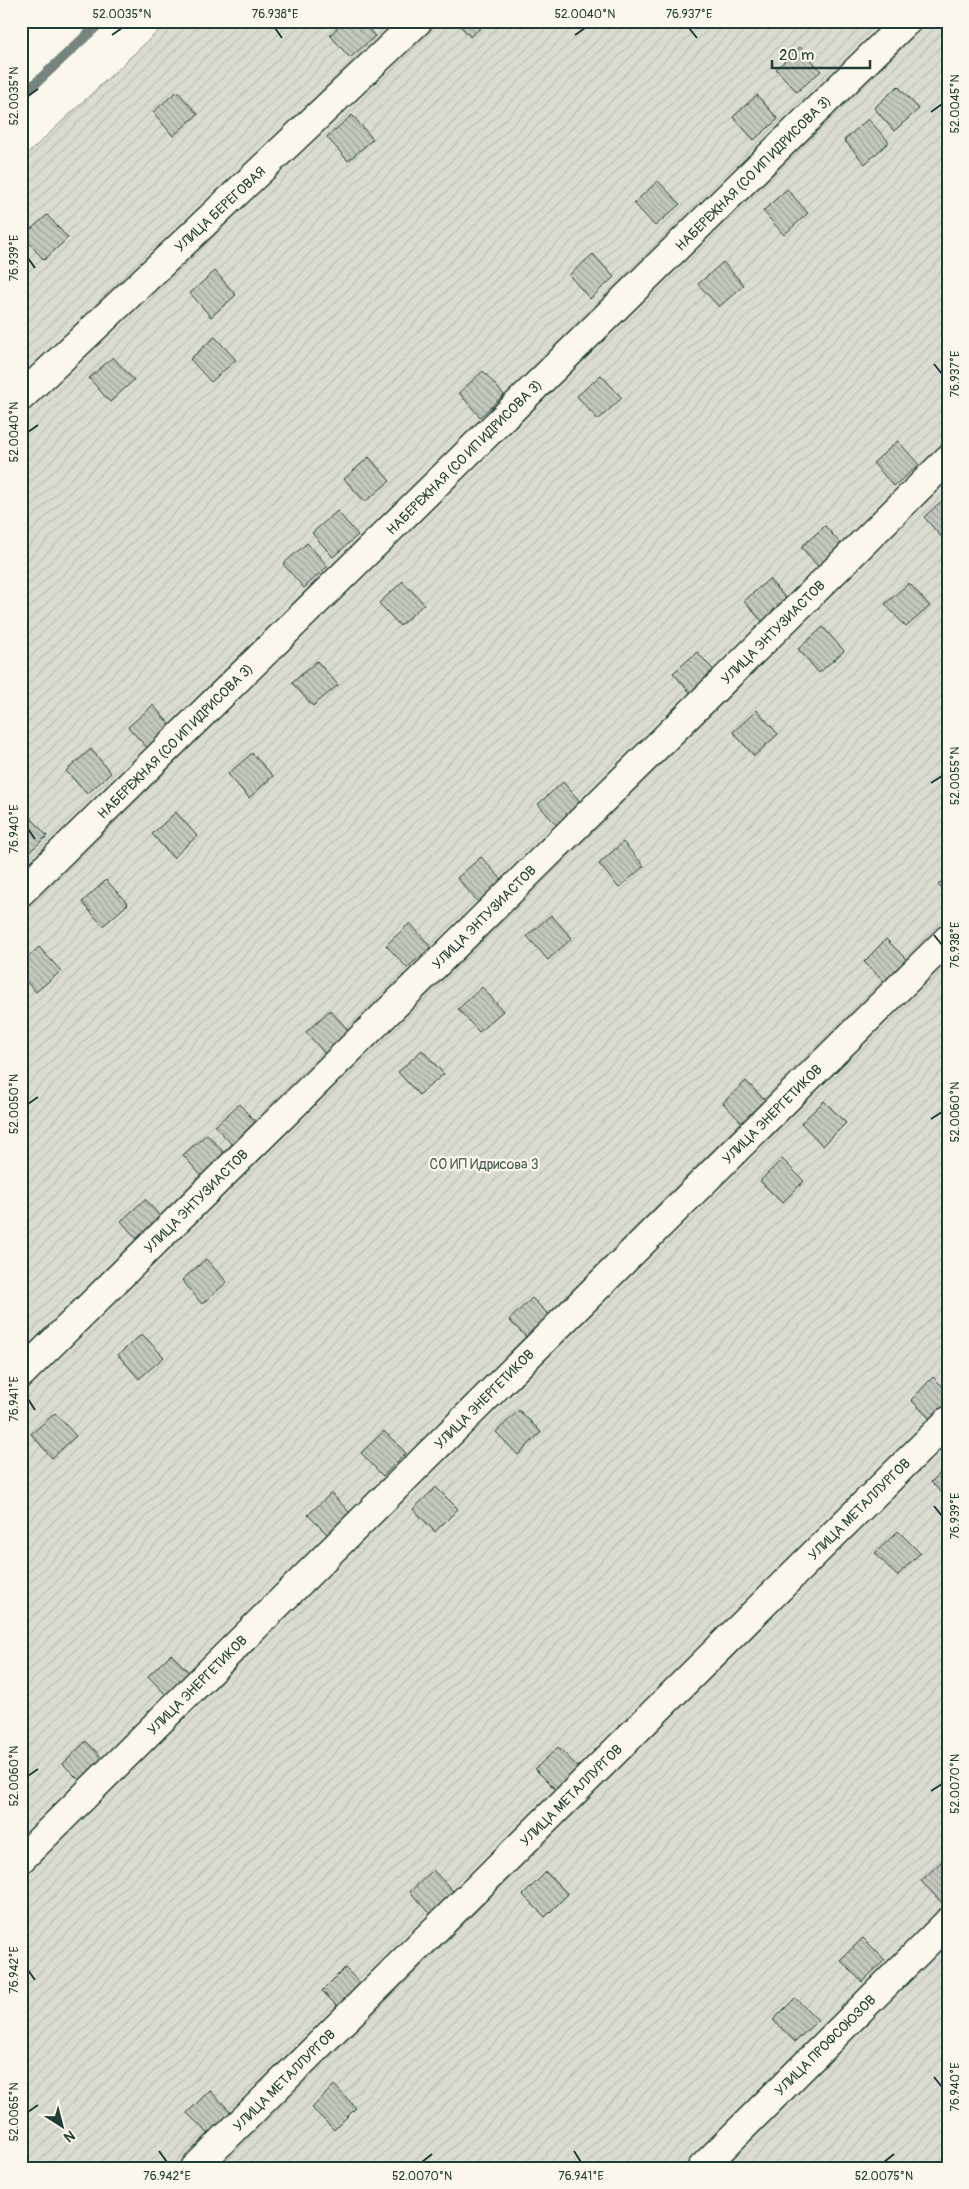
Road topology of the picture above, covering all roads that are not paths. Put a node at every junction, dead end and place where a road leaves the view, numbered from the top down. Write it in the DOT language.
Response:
graph roads {
  1 [pos="418,21"];
  2 [pos="907,21"];
  3 [pos="21,397"];
  4 [pos="948,459"];
  5 [pos="21,892"];
  6 [pos="948,939"];
  7 [pos="21,1374"];
  8 [pos="948,1421"];
  9 [pos="21,1859"];
  10 [pos="948,1922"];
  11 [pos="195,2168"];
  12 [pos="702,2168"];
  1 -- 3 [label="street, УЛИЦА БЕРЕГОВАЯ"];
  2 -- 5 [label="street, НАБЕРЕЖНАЯ (СО ИП ИДРИСОВА 3)"];
  4 -- 7 [label="street, УЛИЦА ЭНТУЗИАСТОВ"];
  6 -- 9 [label="street, УЛИЦА ЭНЕРГЕТИКОВ"];
  8 -- 11 [label="street, УЛИЦА МЕТАЛЛУРГОВ"];
  10 -- 12 [label="street, УЛИЦА ПРОФСОЮЗОВ"];
}
